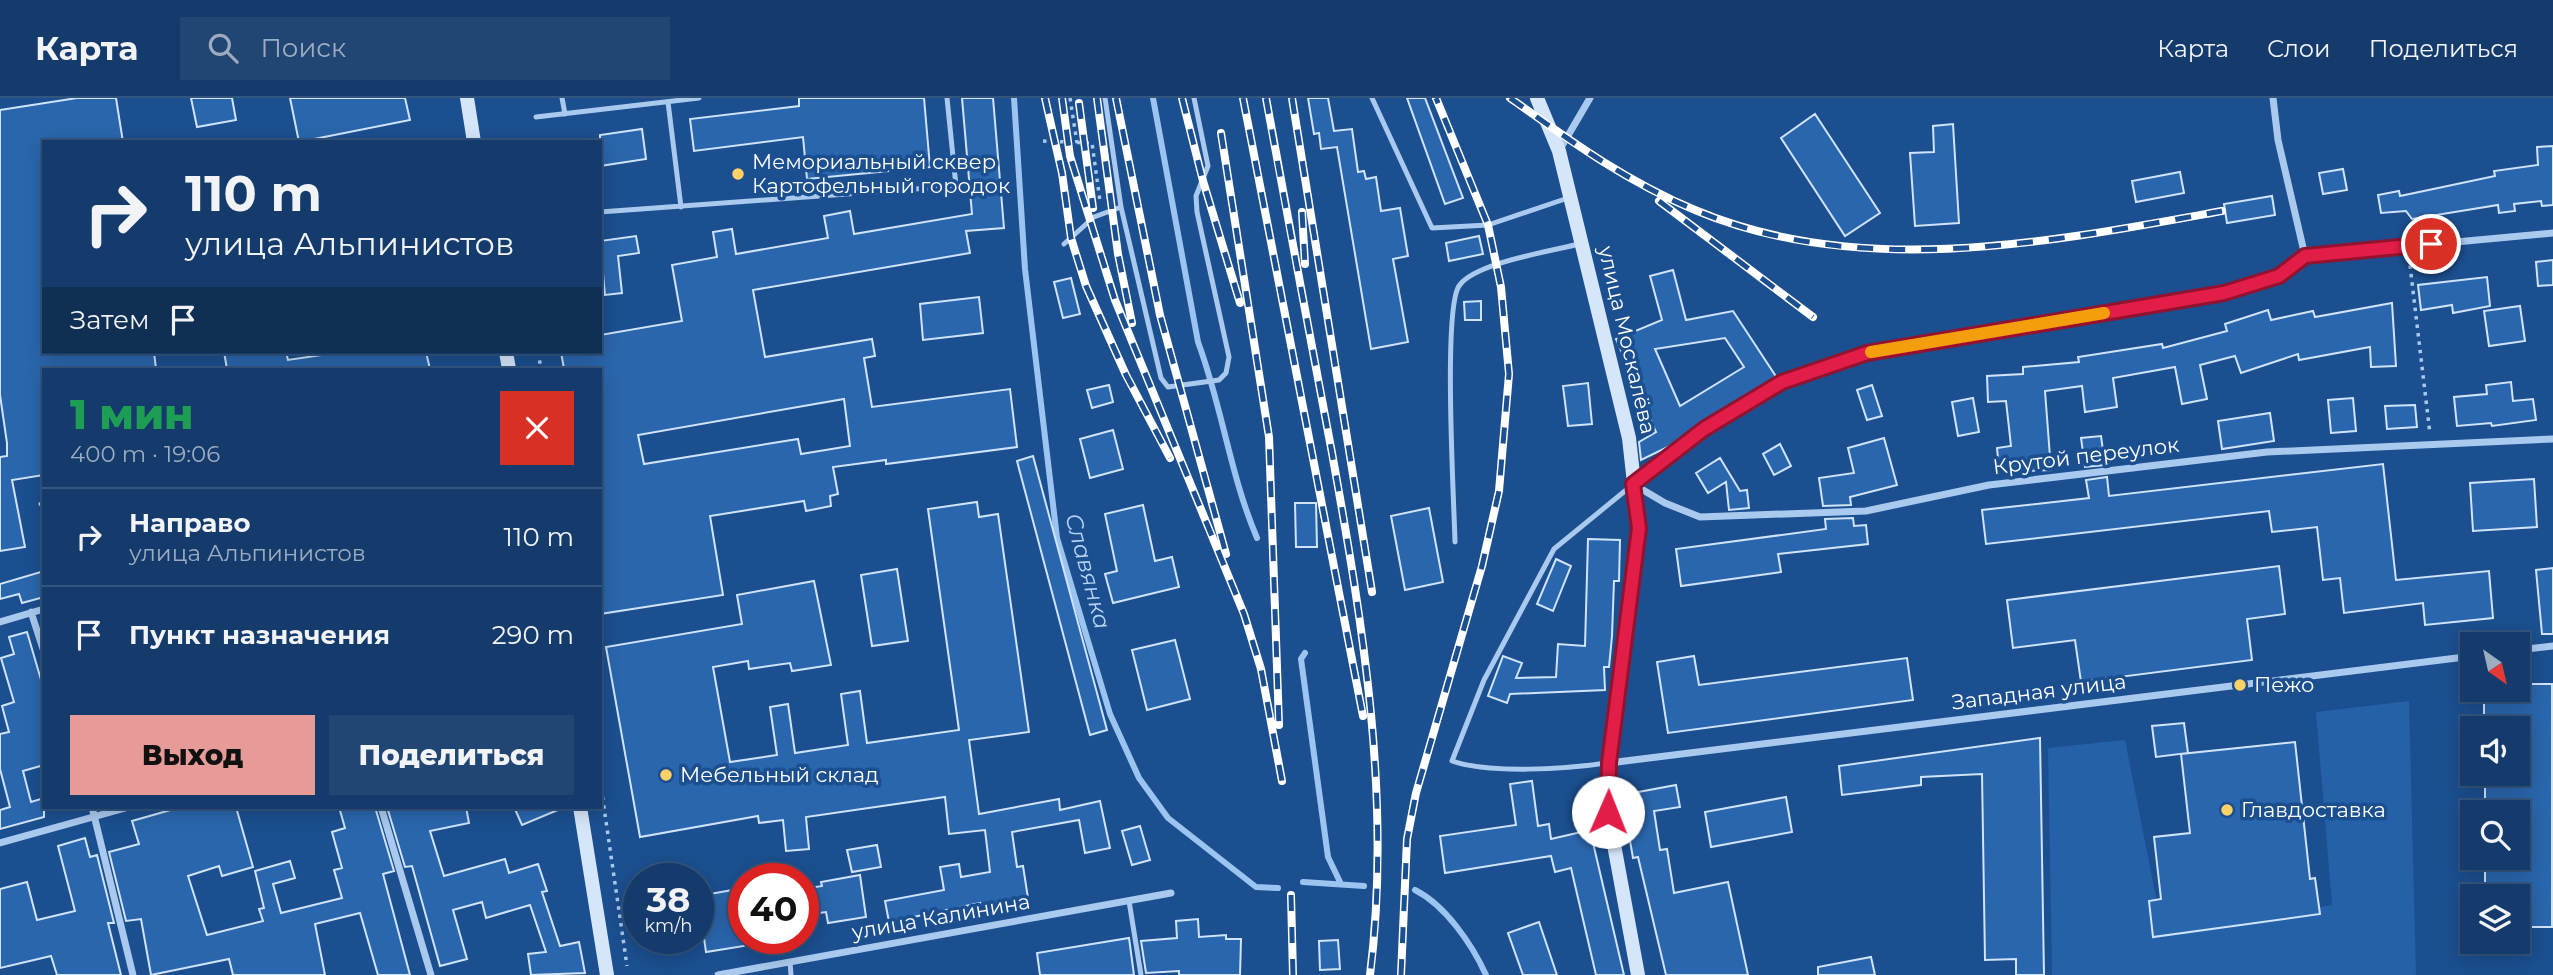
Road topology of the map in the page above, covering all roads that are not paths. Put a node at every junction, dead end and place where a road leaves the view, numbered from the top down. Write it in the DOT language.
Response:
graph roads {
  1 [pos="467,98"];
  2 [pos="562,98"];
  3 [pos="698,98"];
  4 [pos="947,98"];
  5 [pos="1105,98"];
  6 [pos="1194,98"];
  7 [pos="1372,98"];
  8 [pos="1537,98"];
  9 [pos="1590,98"];
  10 [pos="2273,98"];
  11 [pos="667,102"];
  12 [pos="565,114"];
  13 [pos="536,117"];
  14 [pos="474,140"];
  15 [pos="1559,151"];
  16 [pos="1571,197"];
  17 [pos="681,206"];
  18 [pos="1121,207"];
  19 [pos="602,212"];
  20 [pos="2553,233"];
  21 [pos="1583,242"];
  22 [pos="1064,244"];
  23 [pos="2305,256"];
  24 [pos="2553,439"];
  25 [pos="1633,484"];
  26 [pos="1455,542"];
  27 [pos="42,609"];
  28 [pos="31,612"];
  29 [pos="0,622"];
  30 [pos="42,646"];
  31 [pos="2553,646"];
  32 [pos="2530,649"];
  33 [pos="2460,658"];
  34 [pos="1609,763"];
  35 [pos="93,809"];
  36 [pos="122,809"];
  37 [pos="382,809"];
  38 [pos="580,809"];
  39 [pos="96,817"];
  40 [pos="0,843"];
  41 [pos="1171,893"];
  42 [pos="1129,901"];
  43 [pos="790,962"];
  44 [pos="133,975"];
  45 [pos="431,975"];
  46 [pos="607,975"];
  47 [pos="718,975"];
  48 [pos="791,975"];
  49 [pos="1141,975"];
  50 [pos="1638,975"];
  1 -- 14 [label="street"];
  2 -- 12 [label="lane"];
  3 -- 11 [label="lane"];
  4 -- 17 [label="lane"];
  5 -- 18 [label="lane"];
  6 -- 18 [label="lane"];
  7 -- 16 [label="lane"];
  8 -- 15 [label="street, улица Москалёва"];
  9 -- 15 [label="street"];
  10 -- 23 [label="street"];
  11 -- 12 [label="lane"];
  11 -- 17 [label="lane"];
  12 -- 13 [label="lane"];
  15 -- 16 [label="street, улица Москалёва"];
  16 -- 21 [label="street, улица Москалёва"];
  17 -- 19 [label="lane"];
  18 -- 22 [label="lane"];
  20 -- 23 [label="street"];
  21 -- 25 [label="street, улица Москалёва"];
  21 -- 26 [label="lane"];
  23 -- 25 [label="street"];
  24 -- 25 [label="street, Крутой переулок"];
  25 -- 34 [label="street, улица Москалёва"];
  25 -- 34 [label="lane"];
  27 -- 28 [label="street"];
  28 -- 29 [label="street"];
  28 -- 30 [label="street"];
  31 -- 32 [label="street"];
  33 -- 34 [label="street, Западная улица"];
  34 -- 50 [label="street, улица Москалёва"];
  35 -- 39 [label="street"];
  36 -- 39 [label="street"];
  37 -- 45 [label="street"];
  38 -- 46 [label="street"];
  39 -- 40 [label="street"];
  39 -- 44 [label="street"];
  41 -- 42 [label="street, улица Калинина"];
  42 -- 43 [label="street, улица Калинина"];
  42 -- 49 [label="lane"];
  43 -- 47 [label="street, улица Калинина"];
  43 -- 48 [label="lane"];
}
